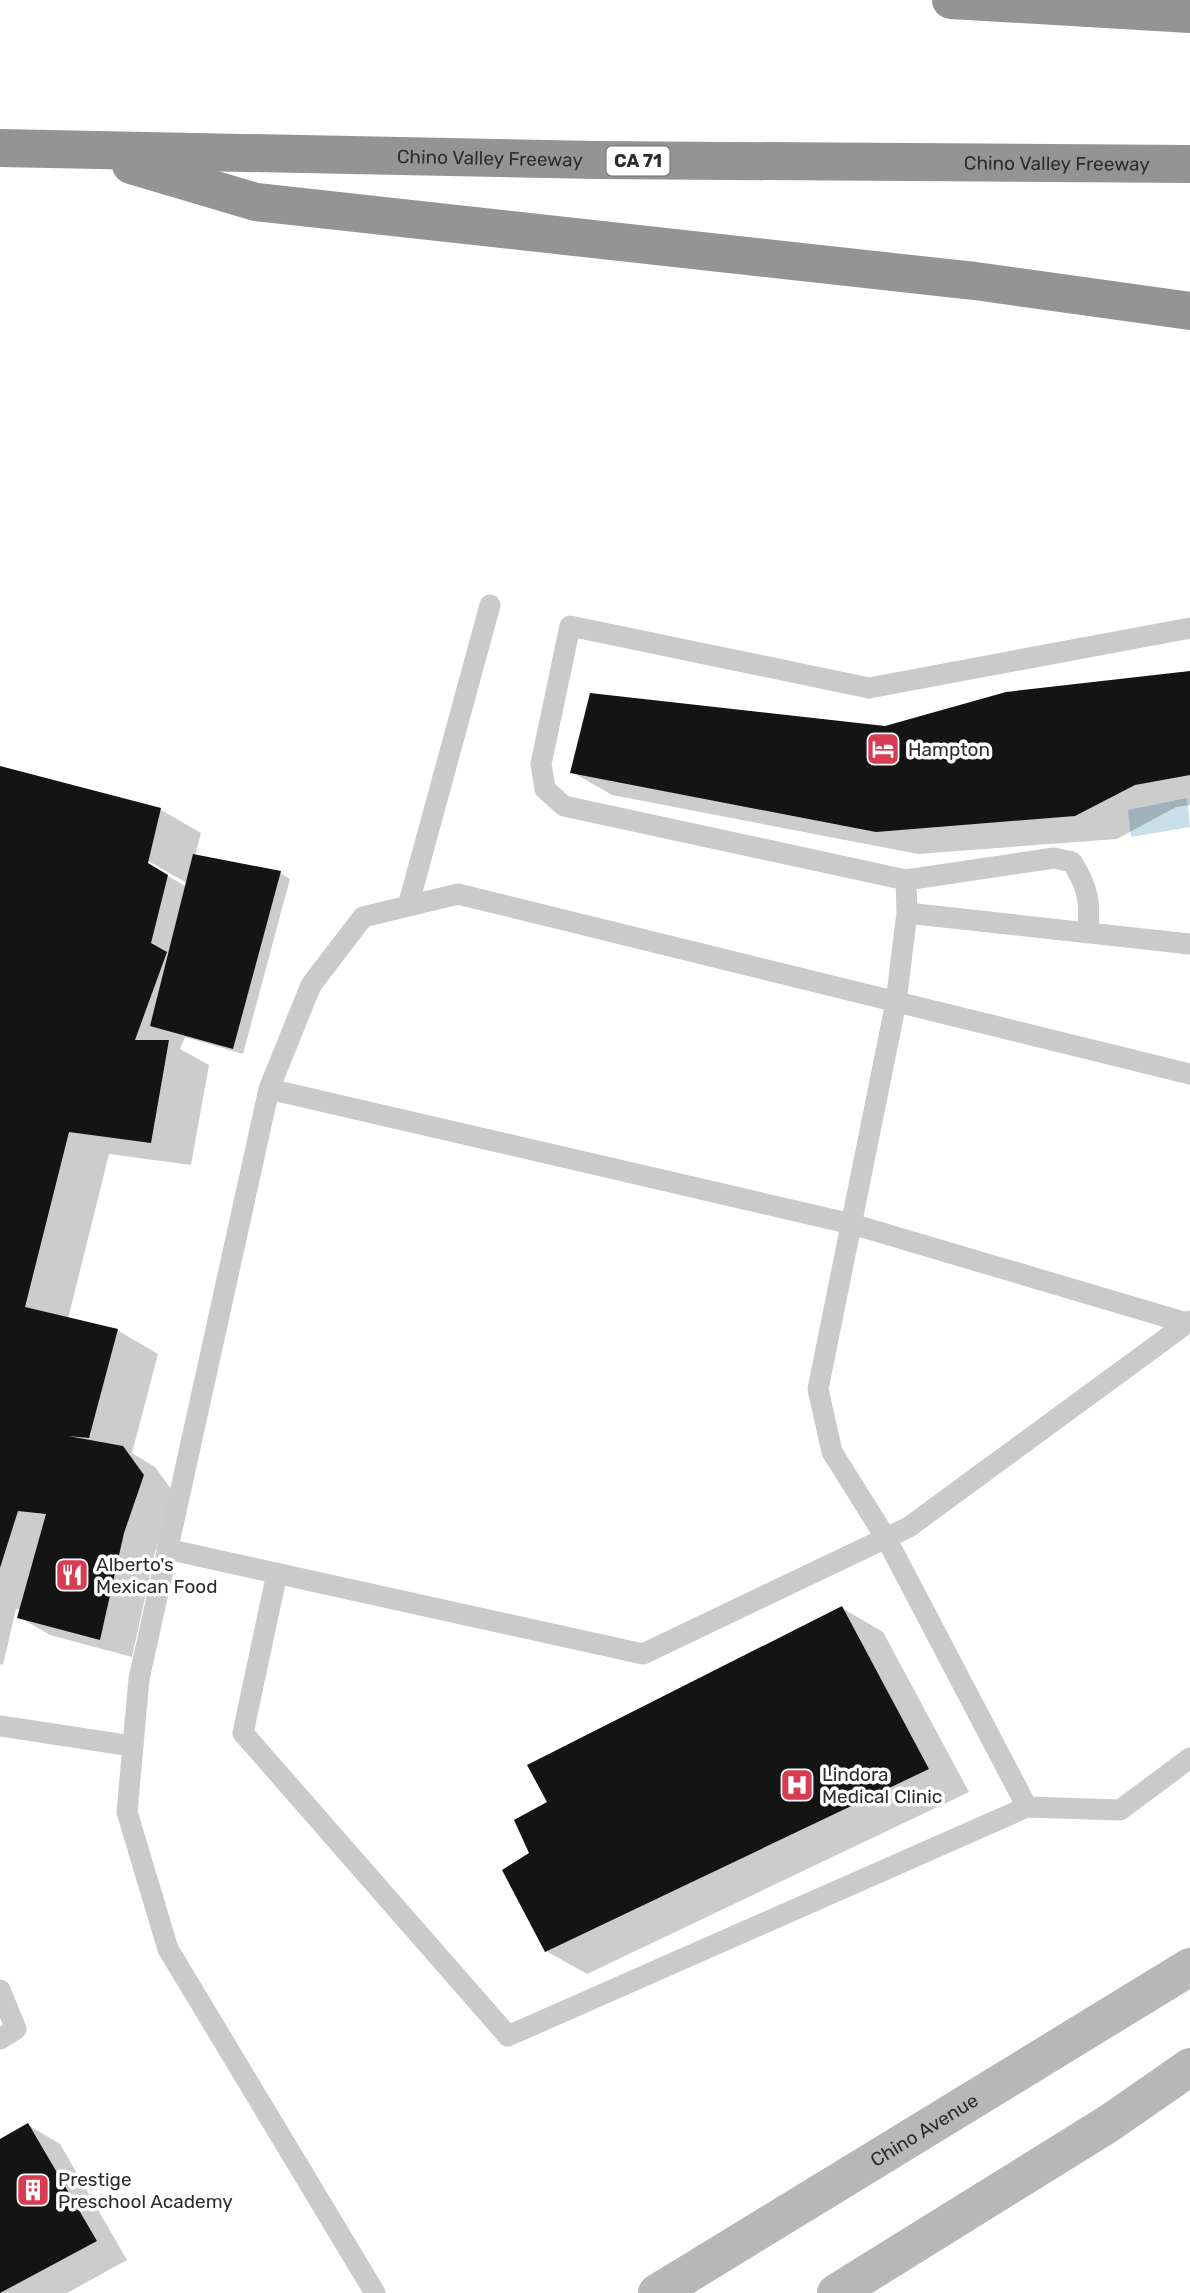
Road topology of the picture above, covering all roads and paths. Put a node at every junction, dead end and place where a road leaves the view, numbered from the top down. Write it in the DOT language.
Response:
graph roads {
  1 [pos="951,0"];
  2 [pos="1190,14"];
  3 [pos="0,148"];
  4 [pos="86,151"];
  5 [pos="1190,164"];
  6 [pos="1190,311"];
  7 [pos="490,605"];
  8 [pos="1190,628"];
  9 [pos="906,880"];
  10 [pos="408,906"];
  11 [pos="907,913"];
  12 [pos="1088,933"];
  13 [pos="1190,944"];
  14 [pos="896,1002"];
  15 [pos="1190,1074"];
  16 [pos="269,1088"];
  17 [pos="852,1224"];
  18 [pos="1190,1322"];
  19 [pos="886,1538"];
  20 [pos="167,1549"];
  21 [pos="277,1573"];
  22 [pos="1,1732"];
  23 [pos="132,1746"];
  24 [pos="1190,1758"];
  25 [pos="1027,1807"];
  26 [pos="1190,1967"];
  27 [pos="0,1990"];
  28 [pos="0,2039"];
  29 [pos="1190,2067"];
  30 [pos="375,2293"];
  31 [pos="657,2293"];
  32 [pos="835,2293"];
  1 -- 2 [label="highway"];
  3 -- 4 [label="highway, Chino Valley Freeway / CA 71"];
  4 -- 5 [label="highway, Chino Valley Freeway / CA 71"];
  4 -- 6 [label="highway"];
  7 -- 10 [label="lane"];
  8 -- 9 [label="lane"];
  9 -- 11 [label="lane"];
  9 -- 12 [label="lane"];
  10 -- 14 [label="lane"];
  10 -- 16 [label="lane"];
  11 -- 12 [label="lane"];
  11 -- 14 [label="lane"];
  12 -- 13 [label="lane"];
  14 -- 15 [label="lane"];
  14 -- 17 [label="lane"];
  16 -- 17 [label="lane"];
  16 -- 20 [label="lane"];
  17 -- 18 [label="lane"];
  17 -- 19 [label="lane"];
  18 -- 19 [label="lane"];
  19 -- 21 [label="lane"];
  19 -- 25 [label="lane"];
  20 -- 21 [label="lane"];
  20 -- 23 [label="lane"];
  21 -- 25 [label="lane"];
  22 -- 23 [label="lane"];
  23 -- 30 [label="lane"];
  24 -- 25 [label="lane"];
  26 -- 31 [label="main road, Chino Avenue"];
  27 -- 28 [label="lane"];
  29 -- 32 [label="main road"];
}
